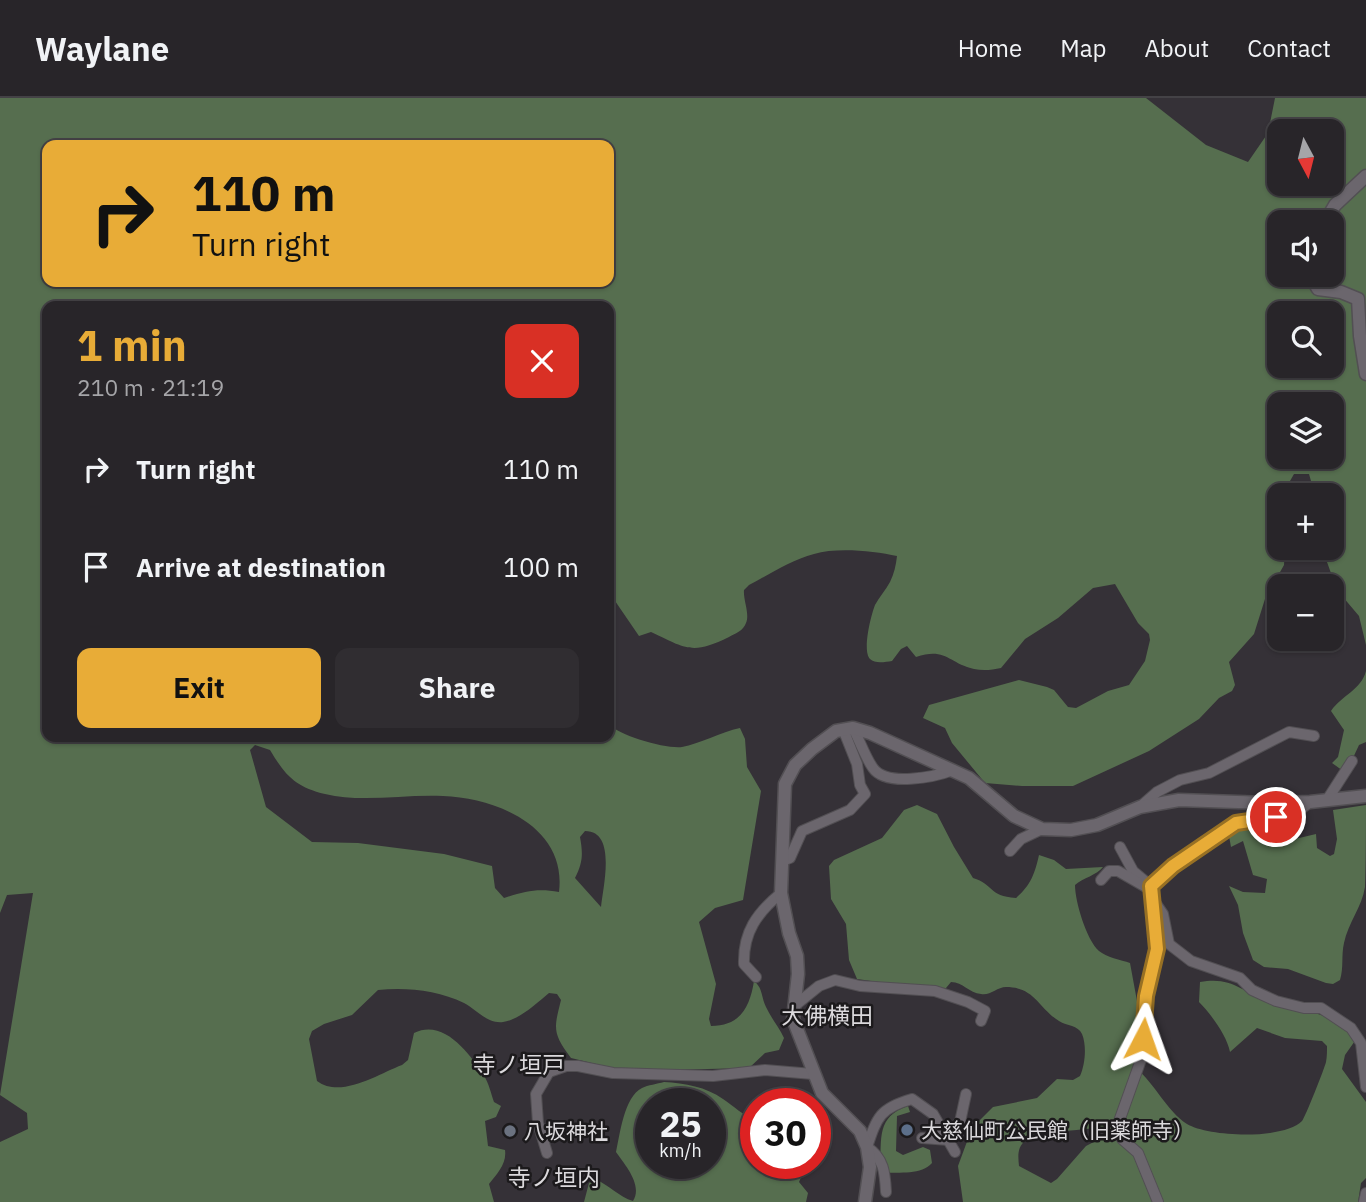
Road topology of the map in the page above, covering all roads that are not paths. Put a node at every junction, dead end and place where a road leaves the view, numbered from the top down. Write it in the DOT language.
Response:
graph roads {
  1 [pos="1366,176"];
  2 [pos="1332,210"];
  3 [pos="1317,287"];
  4 [pos="1366,374"];
  5 [pos="848,729"];
  6 [pos="1314,736"];
  7 [pos="1352,761"];
  8 [pos="953,770"];
  9 [pos="1366,796"];
  10 [pos="1327,800"];
  11 [pos="1310,802"];
  12 [pos="1140,807"];
  13 [pos="1042,829"];
  14 [pos="1120,847"];
  15 [pos="1010,851"];
  16 [pos="782,861"];
  17 [pos="1101,880"];
  18 [pos="1151,891"];
  19 [pos="781,893"];
  20 [pos="756,977"];
  21 [pos="793,1007"];
  22 [pos="981,1021"];
  23 [pos="813,1074"];
  24 [pos="1366,1087"];
  25 [pos="966,1094"];
  26 [pos="947,1136"];
  27 [pos="922,1138"];
  28 [pos="867,1147"];
  29 [pos="955,1152"];
  30 [pos="547,1153"];
  31 [pos="886,1192"];
  32 [pos="1366,1193"];
  33 [pos="865,1202"];
  34 [pos="1158,1202"];
  35 [pos="1364,1202"];
  1 -- 2 [label="main road"];
  3 -- 4 [label="main road"];
  5 -- 8 [label="main road"];
  5 -- 8 [label="street"];
  5 -- 16 [label="main road"];
  5 -- 16 [label="street"];
  6 -- 12 [label="street"];
  7 -- 10 [label="street"];
  8 -- 13 [label="main road"];
  9 -- 10 [label="main road"];
  10 -- 11 [label="main road"];
  11 -- 12 [label="main road"];
  11 -- 18 [label="street"];
  12 -- 13 [label="main road"];
  13 -- 15 [label="street"];
  14 -- 18 [label="street"];
  16 -- 19 [label="main road"];
  17 -- 18 [label="street"];
  18 -- 24 [label="street"];
  18 -- 34 [label="street"];
  19 -- 20 [label="street"];
  19 -- 21 [label="main road"];
  21 -- 22 [label="street"];
  21 -- 23 [label="main road"];
  23 -- 28 [label="main road"];
  23 -- 30 [label="street"];
  25 -- 26 [label="street"];
  26 -- 27 [label="street"];
  26 -- 28 [label="street"];
  26 -- 29 [label="street"];
  28 -- 31 [label="street"];
  28 -- 33 [label="main road"];
  32 -- 35 [label="street"];
}
